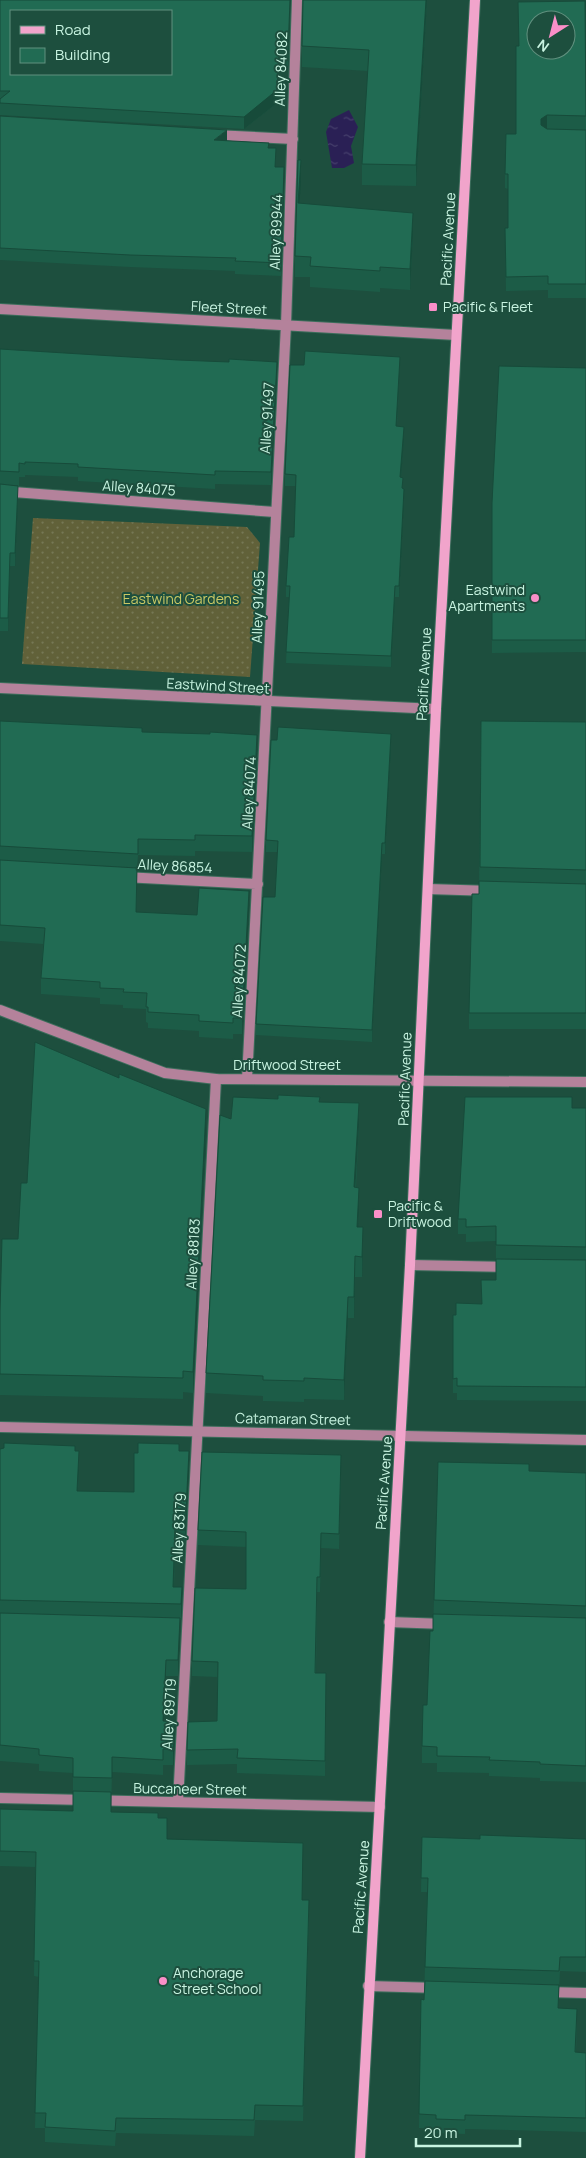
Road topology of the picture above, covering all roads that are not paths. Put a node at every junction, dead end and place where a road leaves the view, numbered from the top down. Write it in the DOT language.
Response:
graph roads {
  1 [pos="297,0"];
  2 [pos="475,0"];
  3 [pos="205,134"];
  4 [pos="293,139"];
  5 [pos="0,308"];
  6 [pos="286,325"];
  7 [pos="456,335"];
  8 [pos="0,491"];
  9 [pos="275,512"];
  10 [pos="0,688"];
  11 [pos="267,702"];
  12 [pos="436,709"];
  13 [pos="109,876"];
  14 [pos="258,884"];
  15 [pos="428,890"];
  16 [pos="501,891"];
  17 [pos="0,1010"];
  18 [pos="216,1079"];
  19 [pos="247,1079"];
  20 [pos="418,1080"];
  21 [pos="586,1082"];
  22 [pos="410,1265"];
  23 [pos="518,1267"];
  24 [pos="0,1427"];
  25 [pos="198,1431"];
  26 [pos="400,1435"];
  27 [pos="586,1440"];
  28 [pos="389,1622"];
  29 [pos="458,1624"];
  30 [pos="183,1627"];
  31 [pos="0,1798"];
  32 [pos="178,1802"];
  33 [pos="380,1807"];
  34 [pos="368,1986"];
  35 [pos="448,1988"];
  36 [pos="536,1991"];
  37 [pos="586,1993"];
  38 [pos="360,2158"];
  1 -- 4 [label="street, Alley 84082"];
  2 -- 7 [label="street, Pacific Avenue"];
  3 -- 4 [label="street"];
  4 -- 6 [label="street, Alley 89944"];
  5 -- 6 [label="street, Fleet Street"];
  6 -- 7 [label="street, Fleet Street"];
  6 -- 9 [label="street, Alley 91497"];
  7 -- 12 [label="street, Pacific Avenue"];
  8 -- 9 [label="street, Alley 84075"];
  9 -- 11 [label="street, Alley 91495"];
  10 -- 11 [label="street, Eastwind Street"];
  11 -- 12 [label="street, Eastwind Street"];
  11 -- 14 [label="street, Alley 84074"];
  12 -- 15 [label="street, Pacific Avenue"];
  13 -- 14 [label="street, Alley 86854"];
  14 -- 19 [label="street, Alley 84072"];
  15 -- 16 [label="street"];
  15 -- 20 [label="street, Pacific Avenue"];
  17 -- 18 [label="street, Driftwood Street"];
  18 -- 19 [label="street, Driftwood Street"];
  18 -- 25 [label="street, Alley 88183"];
  19 -- 20 [label="street, Driftwood Street"];
  20 -- 21 [label="street, Driftwood Street"];
  20 -- 22 [label="street, Pacific Avenue"];
  22 -- 23 [label="street"];
  22 -- 26 [label="street, Pacific Avenue"];
  24 -- 25 [label="street, Catamaran Street"];
  25 -- 26 [label="street, Catamaran Street"];
  25 -- 30 [label="street, Alley 83179"];
  26 -- 27 [label="street, Catamaran Street"];
  26 -- 28 [label="street, Pacific Avenue"];
  28 -- 29 [label="street"];
  28 -- 33 [label="street, Pacific Avenue"];
  30 -- 32 [label="street, Alley 89719"];
  31 -- 32 [label="street, Buccaneer Street"];
  32 -- 33 [label="street, Buccaneer Street"];
  33 -- 34 [label="street, Pacific Avenue"];
  34 -- 35 [label="street"];
  34 -- 38 [label="street, Pacific Avenue"];
  36 -- 37 [label="street"];
}
